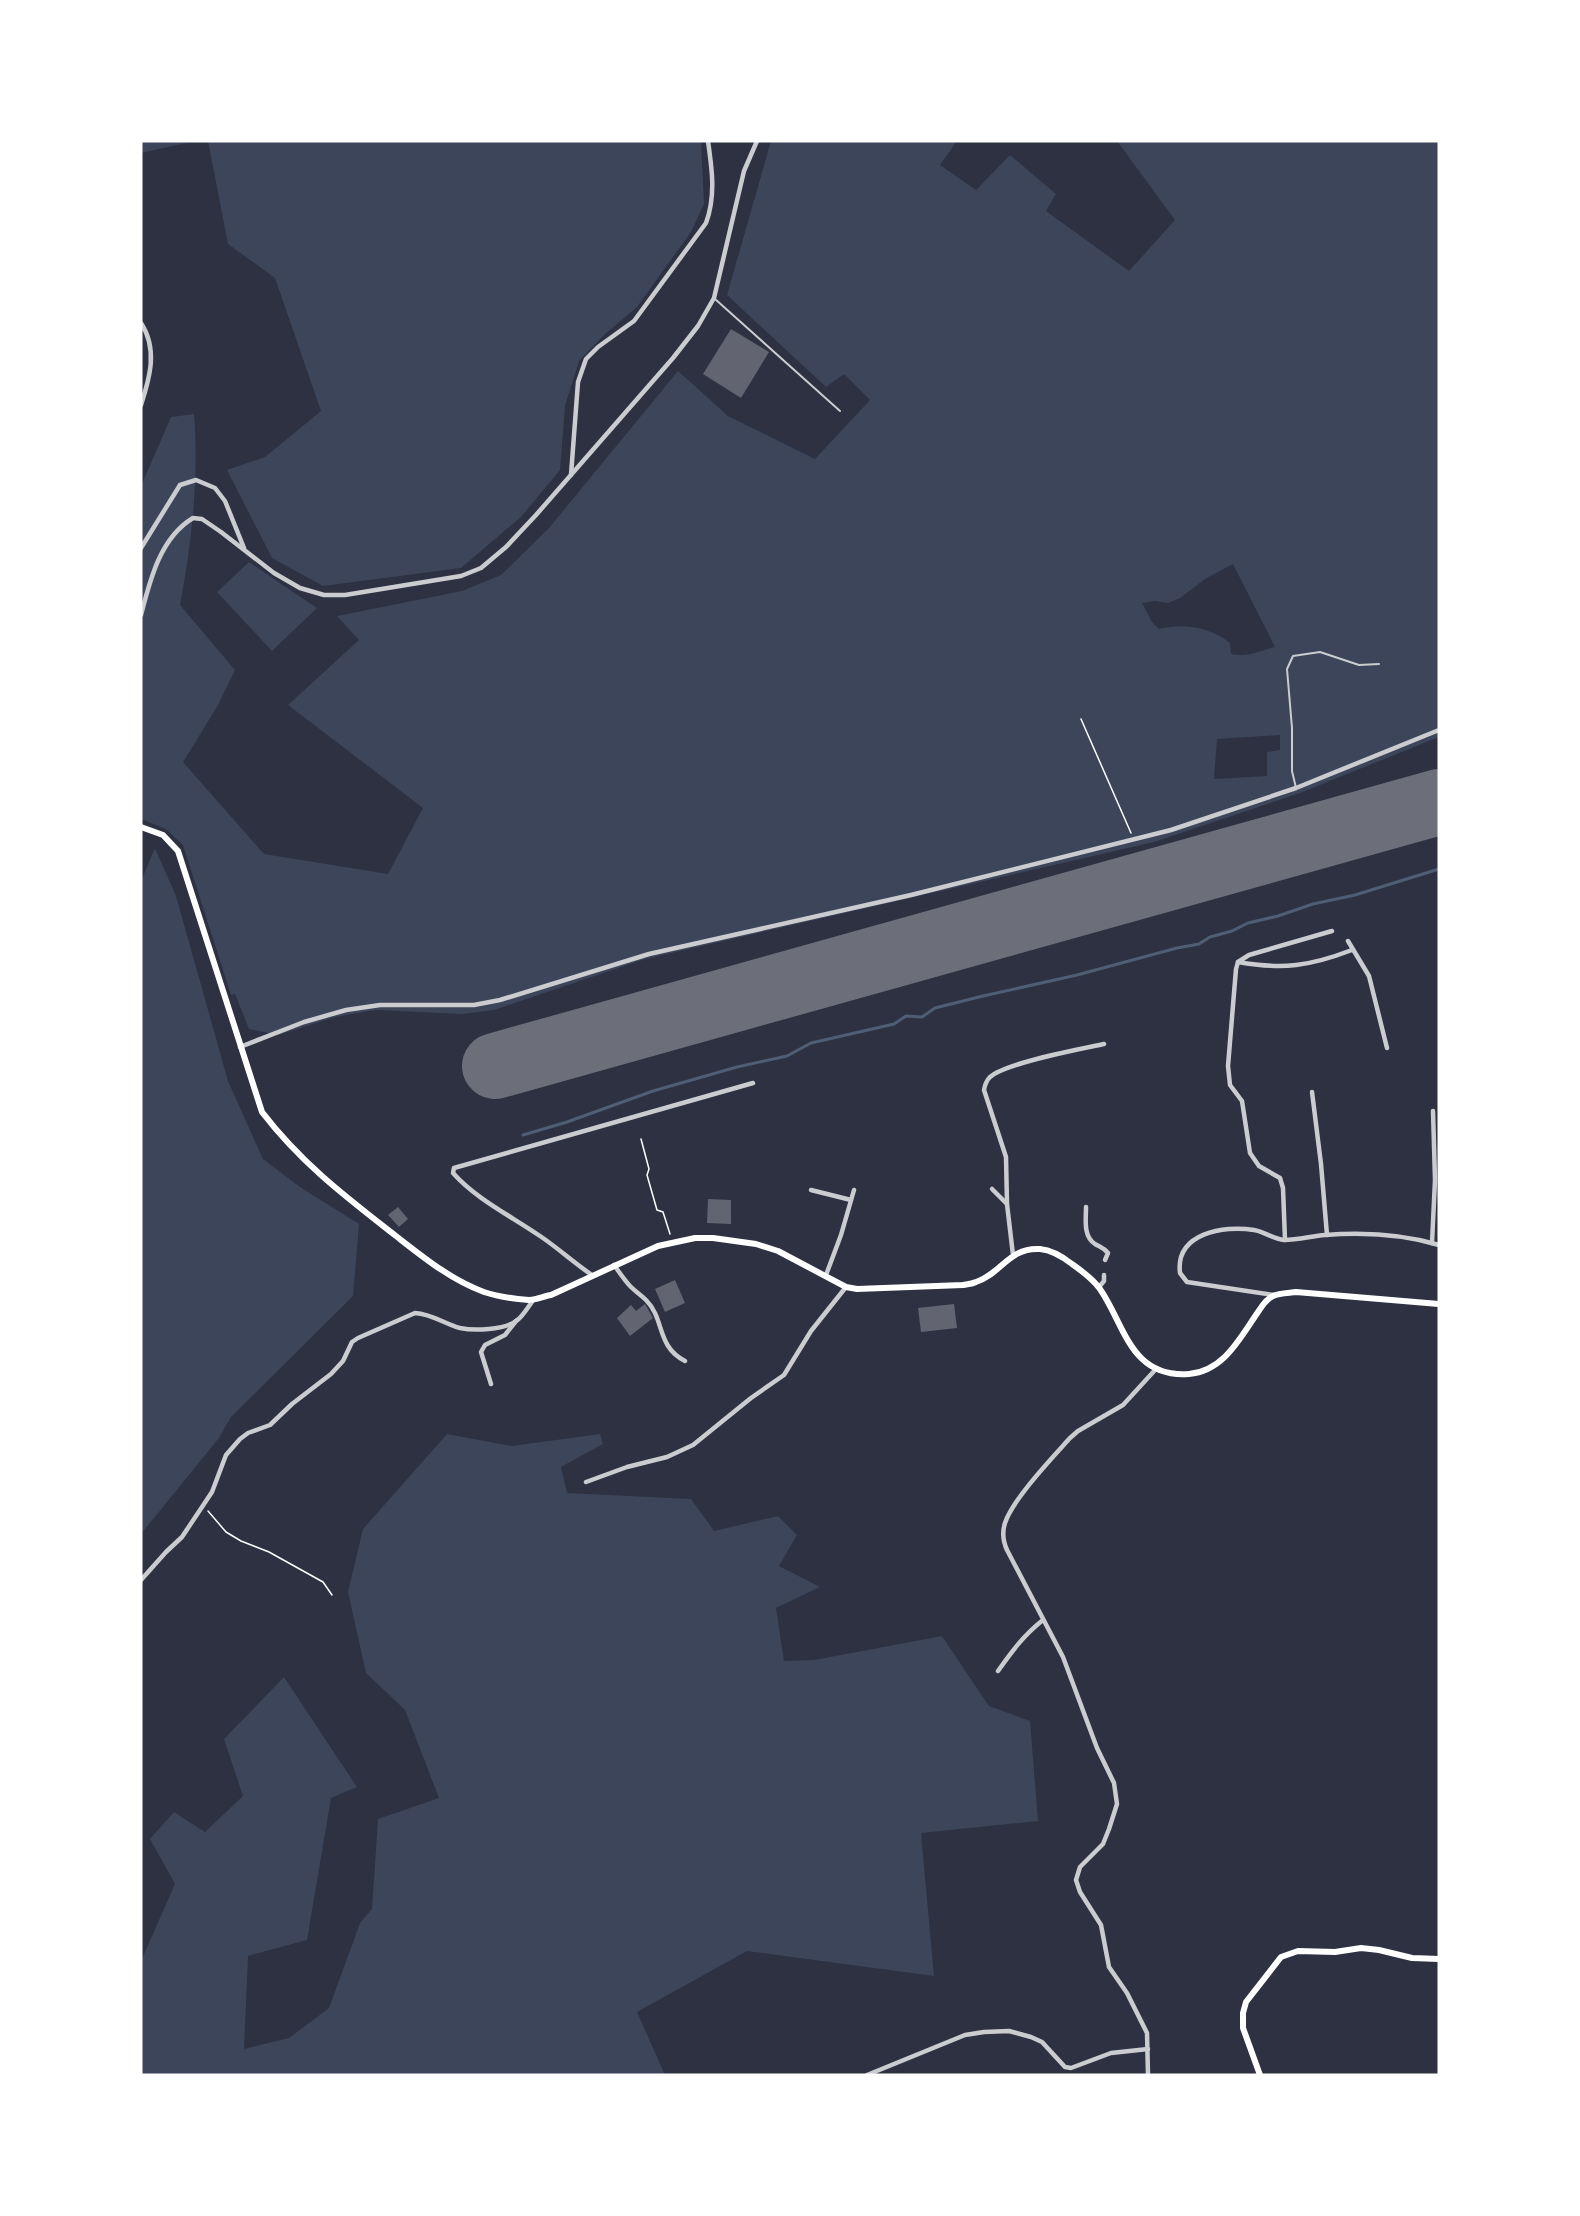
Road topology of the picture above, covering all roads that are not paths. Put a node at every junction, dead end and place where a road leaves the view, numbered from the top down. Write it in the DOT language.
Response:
graph roads {
  1 [pos="708,141"];
  2 [pos="757,141"];
  3 [pos="714,298"];
  4 [pos="141,323"];
  5 [pos="141,405"];
  6 [pos="840,411"];
  7 [pos="571,475"];
  8 [pos="244,548"];
  9 [pos="141,549"];
  10 [pos="141,615"];
  11 [pos="1379,664"];
  12 [pos="1439,730"];
  13 [pos="1296,788"];
  14 [pos="141,828"];
  15 [pos="1332,931"];
  16 [pos="1348,941"];
  17 [pos="1352,950"];
  18 [pos="1238,962"];
  19 [pos="1104,1044"];
  20 [pos="240,1047"];
  21 [pos="1387,1048"];
  22 [pos="753,1083"];
  23 [pos="1312,1092"];
  24 [pos="1433,1111"];
  25 [pos="992,1189"];
  26 [pos="810,1190"];
  27 [pos="854,1190"];
  28 [pos="851,1200"];
  29 [pos="1007,1204"];
  30 [pos="1086,1207"];
  31 [pos="1328,1235"];
  32 [pos="1285,1240"];
  33 [pos="1432,1244"];
  34 [pos="1439,1245"];
  35 [pos="1013,1255"];
  36 [pos="1105,1260"];
  37 [pos="614,1265"];
  38 [pos="592,1275"];
  39 [pos="826,1275"];
  40 [pos="1104,1275"];
  41 [pos="846,1287"];
  42 [pos="1099,1287"];
  43 [pos="1274,1295"];
  44 [pos="534,1299"];
  45 [pos="1439,1304"];
  46 [pos="516,1321"];
  47 [pos="686,1361"];
  48 [pos="1156,1369"];
  49 [pos="491,1384"];
  50 [pos="586,1482"];
  51 [pos="141,1580"];
  52 [pos="1043,1620"];
  53 [pos="998,1671"];
  54 [pos="1439,1959"];
  55 [pos="1148,2049"];
  56 [pos="867,2075"];
  57 [pos="1148,2075"];
  58 [pos="1260,2075"];
  1 -- 7 [label="street"];
  2 -- 3 [label="street"];
  3 -- 6 [label="lane"];
  3 -- 7 [label="street"];
  4 -- 5 [label="street"];
  7 -- 8 [label="street"];
  8 -- 9 [label="street"];
  8 -- 10 [label="street"];
  11 -- 13 [label="lane"];
  12 -- 13 [label="street"];
  13 -- 20 [label="street"];
  14 -- 20 [label="main road"];
  15 -- 18 [label="street"];
  16 -- 17 [label="street"];
  17 -- 18 [label="street"];
  17 -- 21 [label="street"];
  18 -- 32 [label="street"];
  19 -- 29 [label="street"];
  20 -- 44 [label="main road"];
  22 -- 38 [label="street"];
  23 -- 31 [label="street"];
  24 -- 33 [label="street"];
  25 -- 29 [label="street"];
  26 -- 28 [label="street"];
  27 -- 28 [label="street"];
  28 -- 39 [label="street"];
  29 -- 35 [label="street"];
  30 -- 36 [label="street"];
  31 -- 32 [label="street"];
  31 -- 33 [label="street"];
  32 -- 43 [label="street"];
  33 -- 34 [label="street"];
  35 -- 41 [label="main road"];
  35 -- 42 [label="main road"];
  37 -- 38 [label="main road"];
  37 -- 39 [label="main road"];
  37 -- 47 [label="street"];
  38 -- 44 [label="main road"];
  39 -- 41 [label="main road"];
  40 -- 42 [label="street"];
  41 -- 50 [label="street"];
  42 -- 48 [label="main road"];
  43 -- 45 [label="main road"];
  43 -- 48 [label="main road"];
  44 -- 46 [label="street"];
  46 -- 49 [label="street"];
  46 -- 51 [label="street"];
  48 -- 52 [label="street"];
  52 -- 53 [label="street"];
  52 -- 55 [label="street"];
  54 -- 58 [label="main road"];
  55 -- 56 [label="street"];
  55 -- 57 [label="street"];
}
